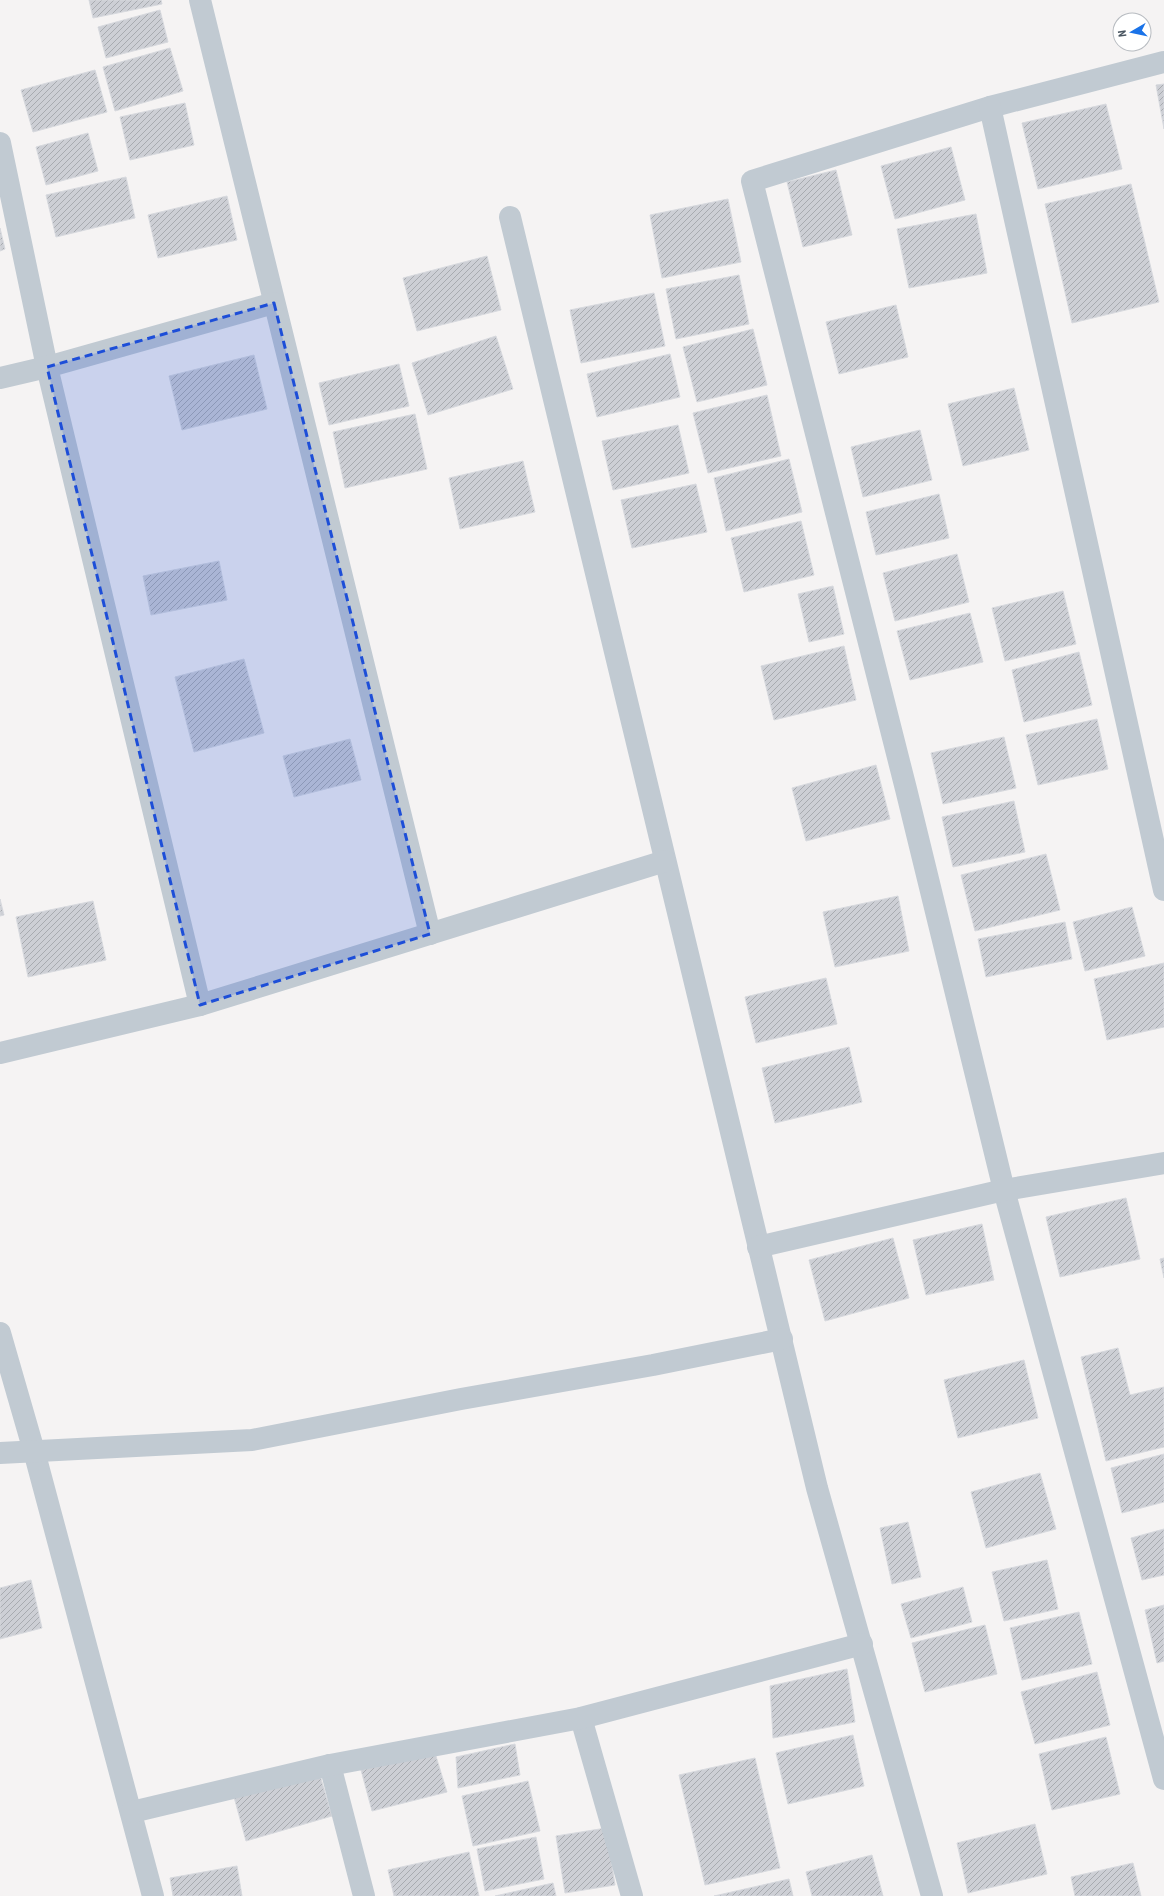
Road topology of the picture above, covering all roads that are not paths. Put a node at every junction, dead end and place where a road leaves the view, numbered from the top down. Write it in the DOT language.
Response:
graph roads {
  1 [pos="200,0"];
  2 [pos="1164,62"];
  3 [pos="990,106"];
  4 [pos="0,144"];
  5 [pos="510,217"];
  6 [pos="274,303"];
  7 [pos="47,367"];
  8 [pos="0,378"];
  9 [pos="665,861"];
  10 [pos="1164,890"];
  11 [pos="430,934"];
  12 [pos="200,1005"];
  13 [pos="0,1053"];
  14 [pos="1164,1163"];
  15 [pos="1004,1190"];
  16 [pos="758,1247"];
  17 [pos="0,1333"];
  18 [pos="782,1339"];
  19 [pos="34,1451"];
  20 [pos="0,1453"];
  21 [pos="862,1644"];
  22 [pos="581,1718"];
  23 [pos="330,1765"];
  24 [pos="1164,1779"];
  25 [pos="132,1812"];
  26 [pos="154,1896"];
  27 [pos="364,1896"];
  28 [pos="632,1896"];
  29 [pos="932,1896"];
  1 -- 6 [label="street"];
  2 -- 3 [label="street"];
  3 -- 10 [label="street"];
  3 -- 15 [label="street"];
  4 -- 7 [label="street"];
  5 -- 9 [label="street"];
  6 -- 7 [label="street"];
  6 -- 11 [label="street"];
  7 -- 8 [label="street"];
  7 -- 12 [label="street"];
  9 -- 11 [label="street"];
  9 -- 16 [label="street"];
  11 -- 12 [label="street"];
  12 -- 13 [label="street"];
  14 -- 15 [label="street"];
  15 -- 16 [label="street"];
  15 -- 24 [label="street"];
  16 -- 18 [label="street"];
  17 -- 19 [label="street"];
  18 -- 19 [label="street"];
  18 -- 21 [label="street"];
  19 -- 20 [label="street"];
  19 -- 25 [label="street"];
  21 -- 22 [label="street"];
  21 -- 29 [label="street"];
  22 -- 23 [label="street"];
  22 -- 28 [label="street"];
  23 -- 25 [label="street"];
  23 -- 27 [label="street"];
  25 -- 26 [label="street"];
}
